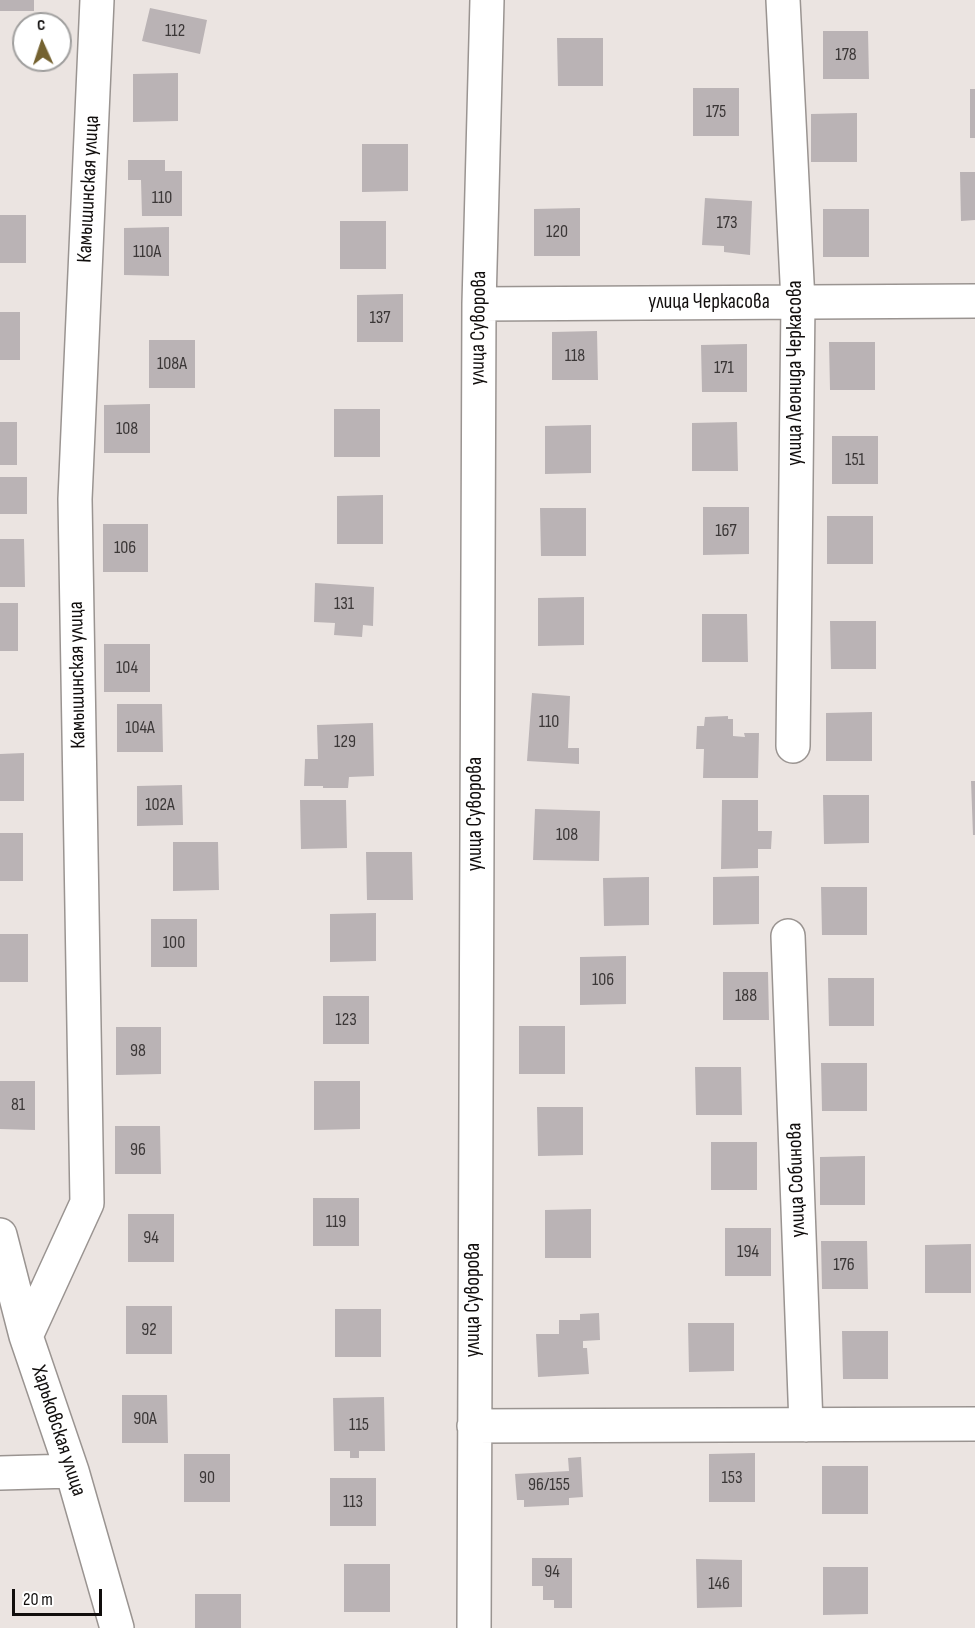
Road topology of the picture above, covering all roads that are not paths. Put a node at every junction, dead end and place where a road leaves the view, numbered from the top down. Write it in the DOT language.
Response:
graph roads {
  1 [pos="97,0"];
  2 [pos="487,0"];
  3 [pos="783,0"];
  4 [pos="975,300"];
  5 [pos="798,302"];
  6 [pos="479,304"];
  7 [pos="793,746"];
  8 [pos="788,936"];
  9 [pos="0,1234"];
  10 [pos="26,1336"];
  11 [pos="975,1424"];
  12 [pos="806,1425"];
  13 [pos="474,1426"];
  14 [pos="72,1471"];
  15 [pos="0,1473"];
  16 [pos="117,1628"];
  17 [pos="474,1628"];
  1 -- 10 [label="street, Камышинская улица"];
  2 -- 6 [label="street, улица Суворова"];
  3 -- 5 [label="street, улица Леонида Черкасова"];
  4 -- 5 [label="street, улица Черкасова"];
  5 -- 6 [label="street, улица Черкасова"];
  5 -- 7 [label="street, улица Леонида Черкасова"];
  6 -- 13 [label="street, улица Суворова"];
  8 -- 12 [label="street, улица Собинова"];
  9 -- 10 [label="street, Харьковская улица"];
  10 -- 14 [label="street, Харьковская улица"];
  11 -- 12 [label="street"];
  12 -- 13 [label="street"];
  13 -- 17 [label="street, улица Суворова"];
  14 -- 15 [label="street"];
  14 -- 16 [label="street, Харьковская улица"];
}
